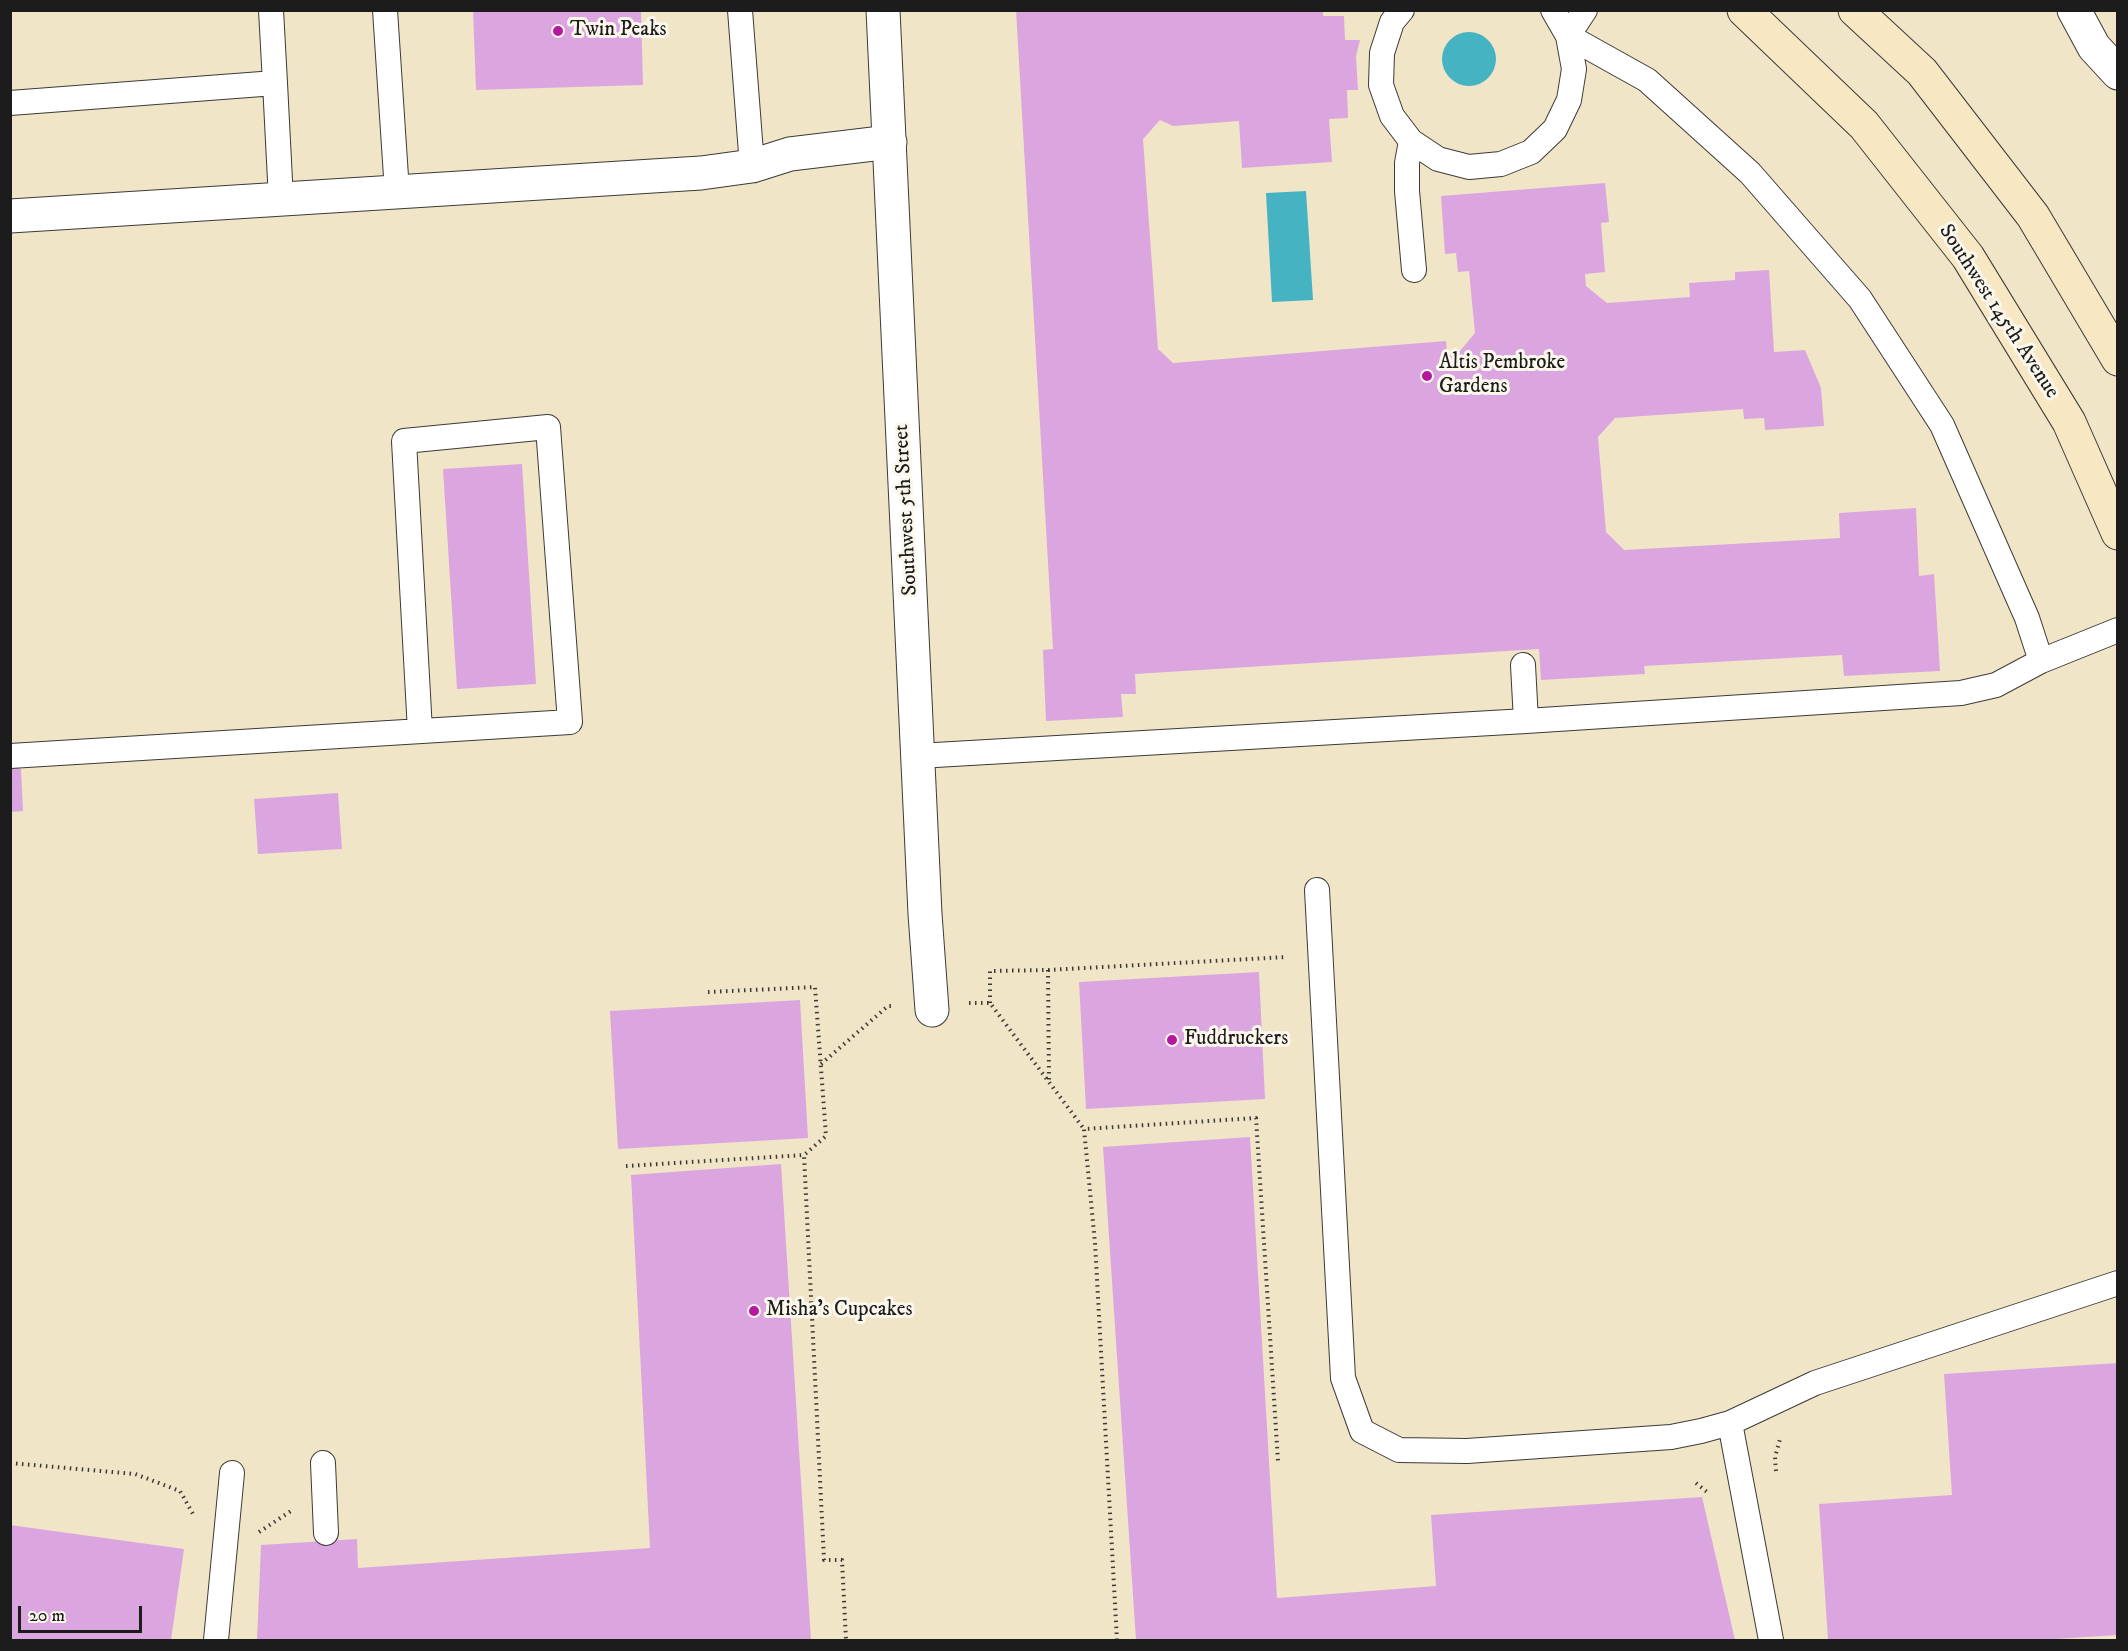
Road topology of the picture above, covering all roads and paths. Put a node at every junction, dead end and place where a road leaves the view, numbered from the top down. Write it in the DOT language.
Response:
graph roads {
  1 [pos="271,10"];
  2 [pos="385,10"];
  3 [pos="740,10"];
  4 [pos="883,10"];
  5 [pos="1402,10"];
  6 [pos="1553,10"];
  7 [pos="1585,10"];
  8 [pos="1744,10"];
  9 [pos="1855,10"];
  10 [pos="2074,10"];
  11 [pos="1568,36"];
  12 [pos="2118,73"];
  13 [pos="275,83"];
  14 [pos="10,103"];
  15 [pos="1411,141"];
  16 [pos="890,142"];
  17 [pos="752,166"];
  18 [pos="397,192"];
  19 [pos="281,200"];
  20 [pos="10,216"];
  21 [pos="1413,270"];
  22 [pos="2118,358"];
  23 [pos="2118,532"];
  24 [pos="2118,630"];
  25 [pos="2042,662"];
  26 [pos="1523,665"];
  27 [pos="1526,721"];
  28 [pos="420,731"];
  29 [pos="10,756"];
  30 [pos="918,756"];
  31 [pos="1317,890"];
  32 [pos="1320,955"];
  33 [pos="1048,970"];
  34 [pos="708,992"];
  35 [pos="990,1002"];
  36 [pos="898,1006"];
  37 [pos="946,1007"];
  38 [pos="821,1064"];
  39 [pos="1049,1082"];
  40 [pos="1084,1129"];
  41 [pos="804,1155"];
  42 [pos="626,1166"];
  43 [pos="2118,1283"];
  44 [pos="1730,1423"];
  45 [pos="1278,1461"];
  46 [pos="10,1463"];
  47 [pos="323,1463"];
  48 [pos="232,1473"];
  49 [pos="324,1490"];
  50 [pos="195,1518"];
  51 [pos="326,1533"];
  52 [pos="255,1535"];
  53 [pos="216,1641"];
  54 [pos="846,1641"];
  55 [pos="1117,1641"];
  56 [pos="1771,1641"];
  1 -- 13 [label="lane"];
  2 -- 18 [label="lane"];
  3 -- 17 [label="lane"];
  4 -- 16 [label="street, Southwest 5th Street"];
  5 -- 15 [label="lane"];
  6 -- 11 [label="lane"];
  7 -- 11 [label="lane"];
  8 -- 23 [label="street, Southwest 145th Avenue"];
  9 -- 22 [label="street"];
  10 -- 12 [label="street"];
  11 -- 15 [label="lane"];
  11 -- 25 [label="lane"];
  13 -- 14 [label="lane"];
  13 -- 19 [label="lane"];
  15 -- 21 [label="lane"];
  16 -- 17 [label="street"];
  16 -- 30 [label="street, Southwest 5th Street"];
  17 -- 18 [label="street"];
  18 -- 19 [label="street"];
  19 -- 20 [label="street"];
  24 -- 25 [label="lane"];
  25 -- 27 [label="lane"];
  26 -- 27 [label="lane"];
  27 -- 30 [label="lane"];
  28 -- 28 [label="lane"];
  28 -- 29 [label="lane"];
  30 -- 37 [label="street, Southwest 5th Street"];
  31 -- 32 [label="lane"];
  32 -- 33 [label="path"];
  32 -- 44 [label="lane"];
  33 -- 35 [label="path"];
  33 -- 39 [label="path"];
  34 -- 38 [label="path"];
  35 -- 37 [label="path"];
  35 -- 39 [label="path"];
  36 -- 38 [label="path"];
  38 -- 41 [label="path"];
  39 -- 40 [label="path"];
  40 -- 45 [label="path"];
  40 -- 55 [label="path"];
  41 -- 42 [label="path"];
  41 -- 54 [label="path"];
  43 -- 44 [label="lane"];
  44 -- 56 [label="lane"];
  46 -- 50 [label="path"];
  47 -- 49 [label="lane"];
  48 -- 53 [label="lane"];
  49 -- 51 [label="lane"];
  49 -- 52 [label="path"];
}
